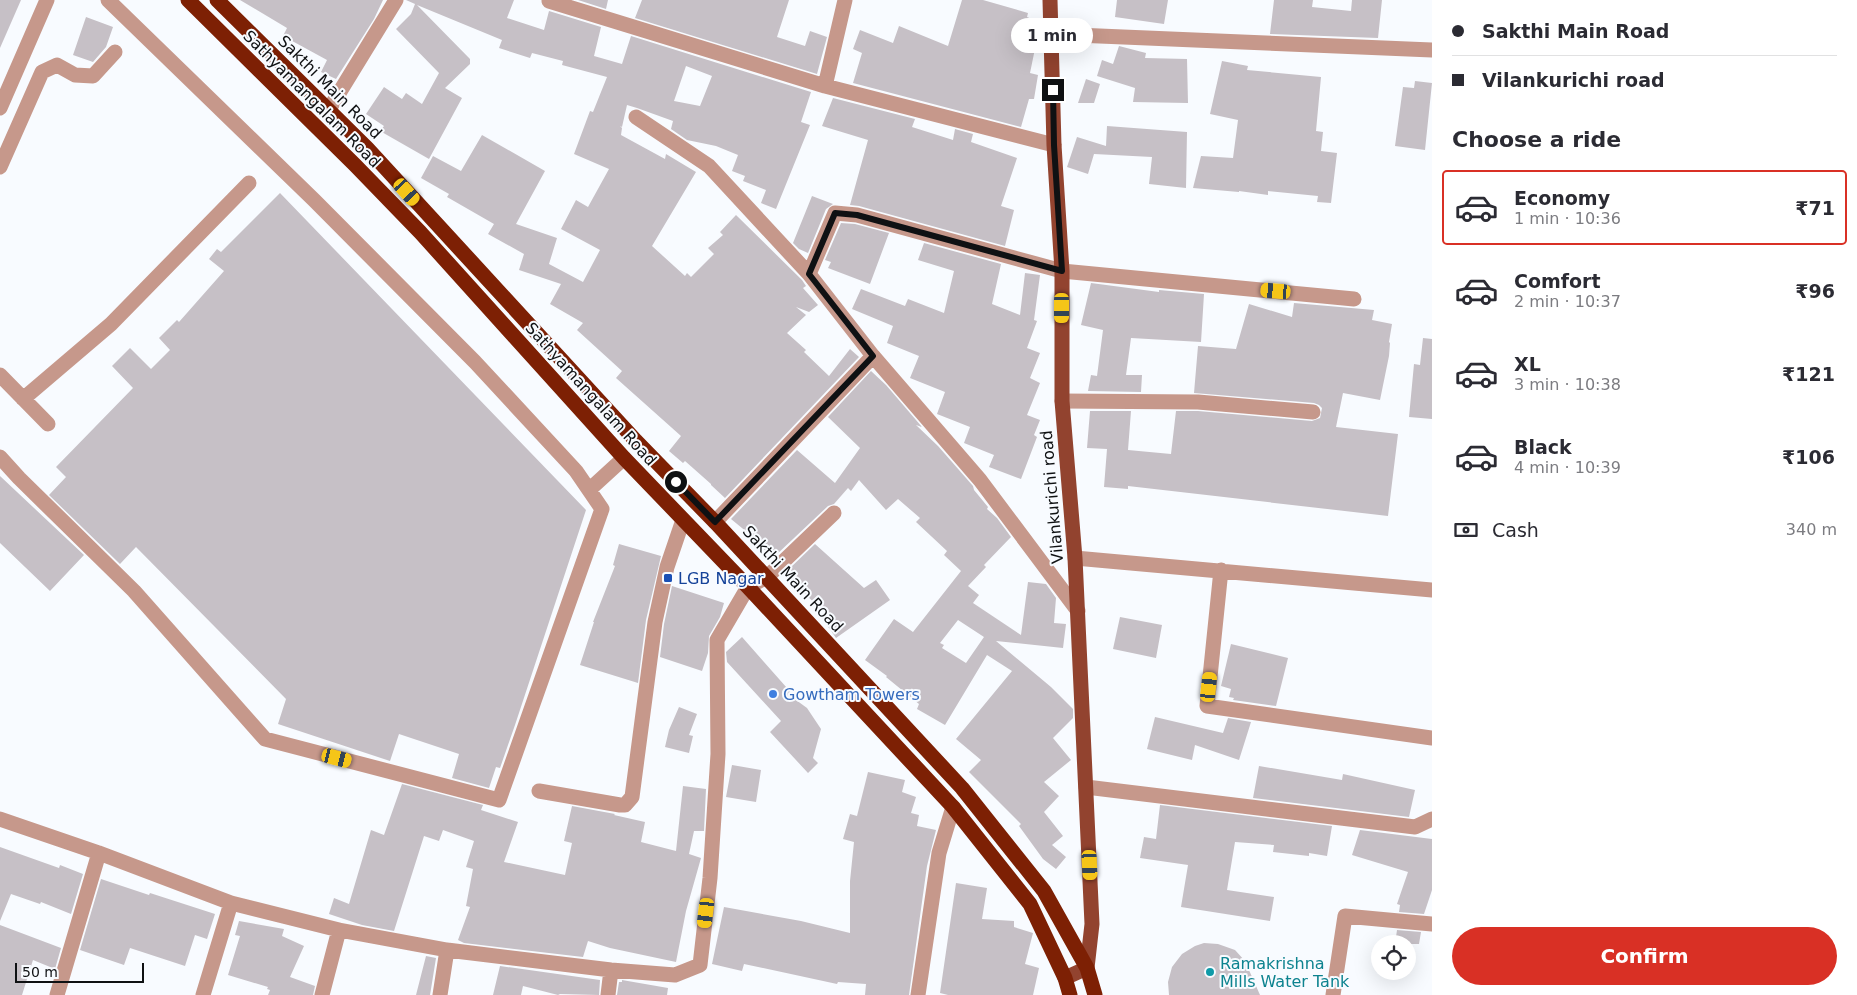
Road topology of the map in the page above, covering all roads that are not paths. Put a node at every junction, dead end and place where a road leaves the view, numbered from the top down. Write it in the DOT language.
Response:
graph roads {
  1 [pos="47,0"];
  2 [pos="108,0"];
  3 [pos="188,0"];
  4 [pos="217,0"];
  5 [pos="396,0"];
  6 [pos="846,0"];
  7 [pos="1050,0"];
  8 [pos="548,1"];
  9 [pos="1052,34"];
  10 [pos="1432,50"];
  11 [pos="115,52"];
  12 [pos="825,86"];
  13 [pos="0,108"];
  14 [pos="328,111"];
  15 [pos="636,117"];
  16 [pos="1054,145"];
  17 [pos="0,167"];
  18 [pos="249,183"];
  19 [pos="1062,271"];
  20 [pos="809,274"];
  21 [pos="1354,299"];
  22 [pos="873,356"];
  23 [pos="0,375"];
  24 [pos="23,399"];
  25 [pos="1062,401"];
  26 [pos="1313,412"];
  27 [pos="48,424"];
  28 [pos="0,457"];
  29 [pos="624,458"];
  30 [pos="589,490"];
  31 [pos="834,513"];
  32 [pos="684,520"];
  33 [pos="715,522"];
  34 [pos="1075,558"];
  35 [pos="1221,570"];
  36 [pos="767,577"];
  37 [pos="748,587"];
  38 [pos="1432,590"];
  39 [pos="1078,611"];
  40 [pos="1432,738"];
  41 [pos="1086,787"];
  42 [pos="539,791"];
  43 [pos="953,807"];
  44 [pos="0,819"];
  45 [pos="1432,819"];
  46 [pos="99,853"];
  47 [pos="231,904"];
  48 [pos="1432,924"];
  49 [pos="339,930"];
  50 [pos="447,950"];
  51 [pos="1087,968"];
  52 [pos="611,970"];
  53 [pos="1065,978"];
  54 [pos="57,995"];
  55 [pos="203,995"];
  56 [pos="322,995"];
  57 [pos="440,995"];
  58 [pos="608,995"];
  59 [pos="918,995"];
  60 [pos="1070,995"];
  61 [pos="1095,995"];
  62 [pos="1333,995"];
  1 -- 13 [label="street"];
  2 -- 30 [label="street"];
  3 -- 29 [label="highway, Sathyamangalam Road"];
  4 -- 14 [label="highway, Sakthi Main Road"];
  5 -- 14 [label="street"];
  6 -- 12 [label="street"];
  7 -- 9 [label="main road, Vilankurichi road"];
  8 -- 12 [label="street"];
  9 -- 10 [label="street"];
  9 -- 16 [label="main road, Vilankurichi road"];
  11 -- 17 [label="street"];
  12 -- 16 [label="street"];
  14 -- 33 [label="highway, Sakthi Main Road"];
  15 -- 20 [label="street"];
  16 -- 19 [label="main road, Vilankurichi road"];
  18 -- 24 [label="street"];
  19 -- 20 [label="street"];
  19 -- 21 [label="street"];
  19 -- 25 [label="main road, Vilankurichi road"];
  20 -- 22 [label="street"];
  22 -- 33 [label="street"];
  22 -- 39 [label="street"];
  23 -- 24 [label="street"];
  24 -- 27 [label="street"];
  25 -- 26 [label="street"];
  25 -- 34 [label="main road, Vilankurichi road"];
  28 -- 30 [label="street"];
  29 -- 30 [label="street"];
  29 -- 32 [label="highway, Sathyamangalam Road"];
  31 -- 36 [label="street"];
  32 -- 37 [label="highway, Sathyamangalam Road"];
  32 -- 42 [label="street"];
  33 -- 36 [label="highway, Sakthi Main Road"];
  34 -- 35 [label="street"];
  34 -- 39 [label="main road, Vilankurichi road"];
  35 -- 38 [label="street"];
  35 -- 40 [label="street"];
  36 -- 37 [label="street"];
  36 -- 51 [label="highway, Sakthi Main Road"];
  37 -- 43 [label="highway, Sathyamangalam Road"];
  37 -- 52 [label="street"];
  39 -- 41 [label="main road, Vilankurichi road"];
  41 -- 45 [label="street"];
  41 -- 51 [label="main road, Vilankurichi road"];
  43 -- 53 [label="highway, Sathyamangalam Road"];
  43 -- 59 [label="street"];
  44 -- 46 [label="street"];
  46 -- 47 [label="street"];
  46 -- 54 [label="street"];
  47 -- 49 [label="street"];
  47 -- 55 [label="street"];
  48 -- 62 [label="street"];
  49 -- 50 [label="street"];
  49 -- 56 [label="street"];
  50 -- 52 [label="street"];
  50 -- 57 [label="street"];
  51 -- 53 [label="main road"];
  51 -- 61 [label="highway, Sakthi Main Road"];
  52 -- 58 [label="street"];
  53 -- 60 [label="highway, Sathyamangalam Road"];
}
